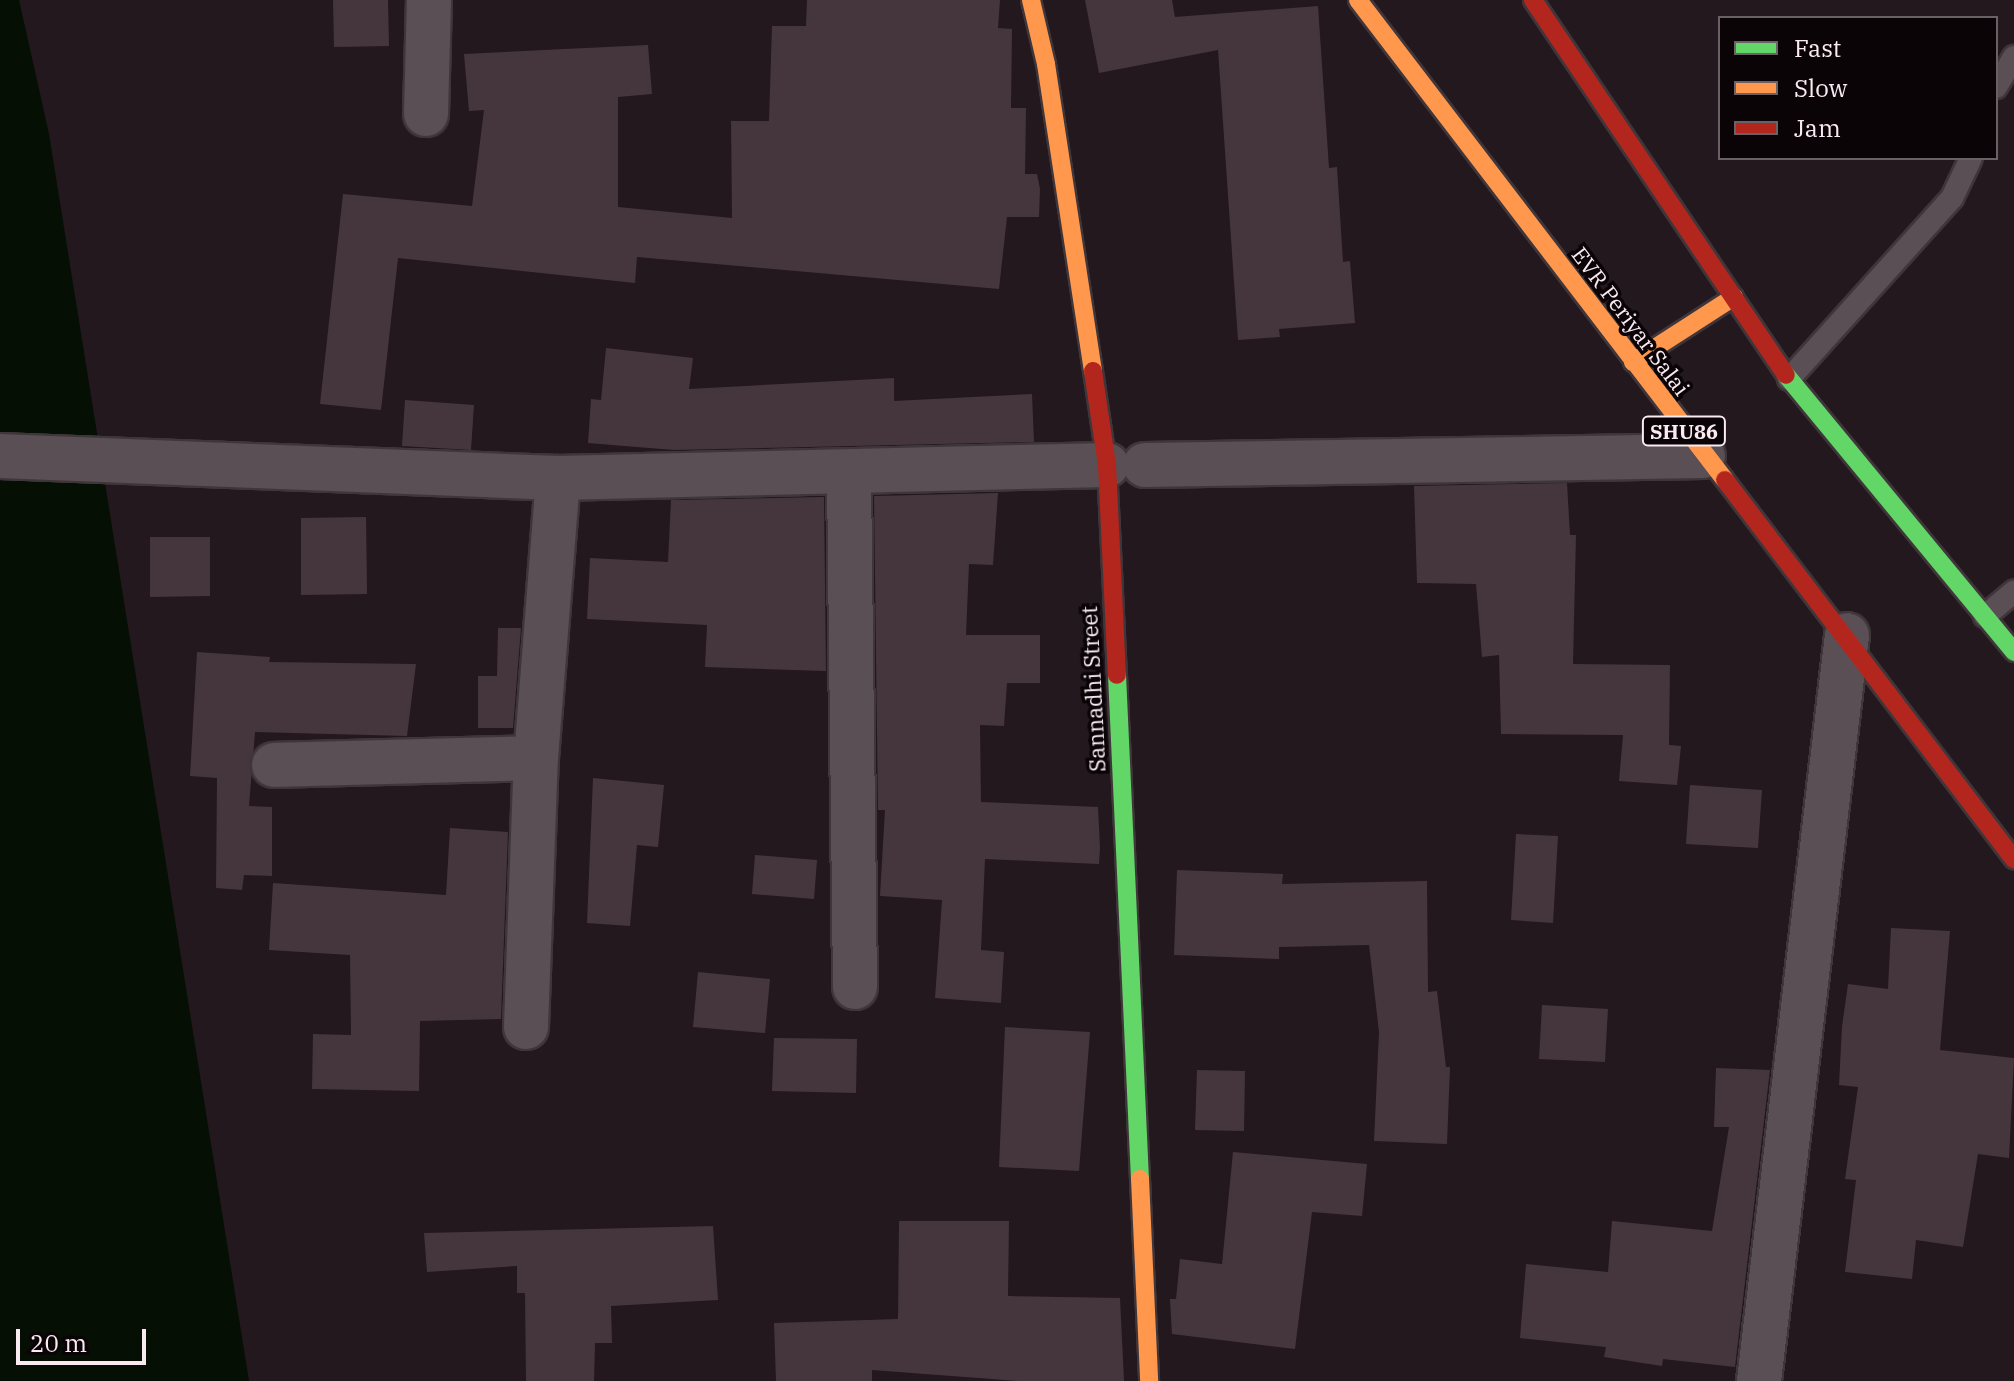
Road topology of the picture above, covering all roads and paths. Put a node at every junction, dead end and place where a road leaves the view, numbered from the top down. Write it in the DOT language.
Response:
graph roads {
  1 [pos="429,0"];
  2 [pos="1031,0"];
  3 [pos="1358,0"];
  4 [pos="1533,0"];
  5 [pos="2014,57"];
  6 [pos="1998,84"];
  7 [pos="426,114"];
  8 [pos="1970,160"];
  9 [pos="1734,297"];
  10 [pos="1633,362"];
  11 [pos="1789,379"];
  12 [pos="0,456"];
  13 [pos="1703,456"];
  14 [pos="1126,465"];
  15 [pos="849,475"];
  16 [pos="558,478"];
  17 [pos="2014,592"];
  18 [pos="1985,616"];
  19 [pos="1847,635"];
  20 [pos="2014,652"];
  21 [pos="536,758"];
  22 [pos="274,765"];
  23 [pos="2014,859"];
  24 [pos="855,987"];
  25 [pos="526,1027"];
  26 [pos="1149,1381"];
  27 [pos="1759,1381"];
  1 -- 7 [label="street"];
  2 -- 14 [label="main road, Sannadhi Street"];
  3 -- 10 [label="main road, EVR Periyar Salai / SHU86"];
  4 -- 9 [label="main road"];
  5 -- 6 [label="lane"];
  8 -- 11 [label="lane"];
  9 -- 10 [label="main road"];
  9 -- 11 [label="main road"];
  10 -- 13 [label="main road, EVR Periyar Salai / SHU86"];
  11 -- 18 [label="main road"];
  12 -- 16 [label="street"];
  13 -- 14 [label="street"];
  13 -- 19 [label="main road, EVR Periyar Salai / SHU86"];
  14 -- 15 [label="street"];
  14 -- 26 [label="main road, Sannadhi Street"];
  15 -- 16 [label="street"];
  15 -- 24 [label="street"];
  16 -- 21 [label="street"];
  17 -- 18 [label="lane"];
  18 -- 20 [label="main road"];
  19 -- 23 [label="main road, EVR Periyar Salai / SHU86"];
  19 -- 27 [label="street"];
  21 -- 22 [label="street"];
  21 -- 25 [label="street"];
}
